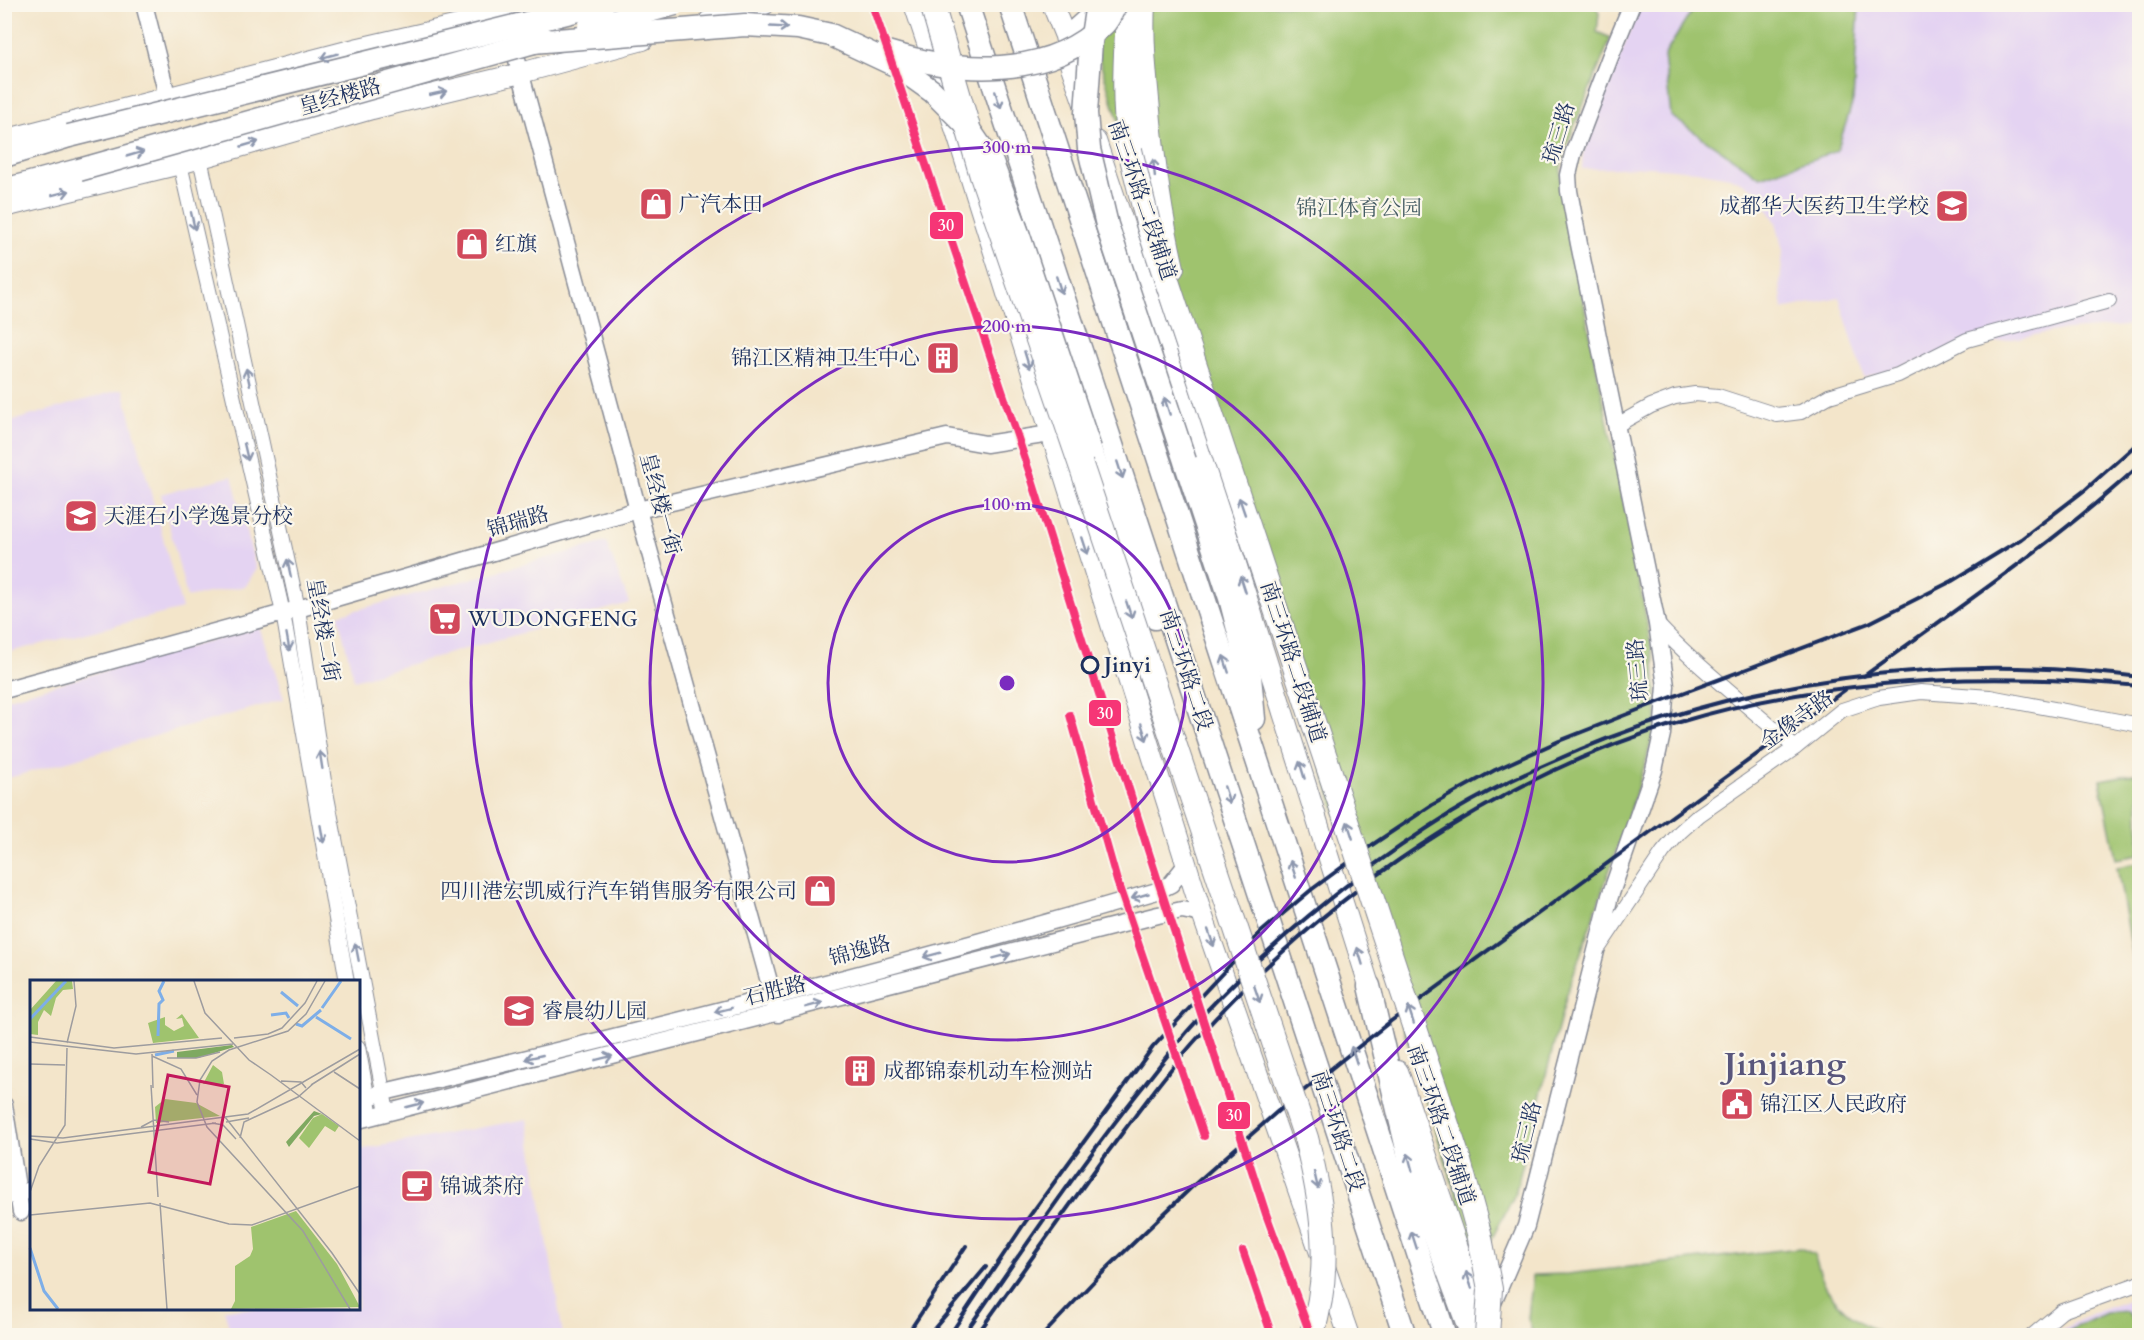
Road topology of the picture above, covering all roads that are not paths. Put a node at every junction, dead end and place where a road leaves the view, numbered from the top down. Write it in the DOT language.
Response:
graph roads {
  1 [pos="144,4"];
  2 [pos="550,4"];
  3 [pos="582,4"];
  4 [pos="603,4"];
  5 [pos="675,4"];
  6 [pos="765,4"];
  7 [pos="914,4"];
  8 [pos="932,4"];
  9 [pos="940,4"];
  10 [pos="967,4"];
  11 [pos="1010,4"];
  12 [pos="1052,4"];
  13 [pos="1098,4"];
  14 [pos="1116,4"];
  15 [pos="1129,4"];
  16 [pos="1143,4"];
  17 [pos="1632,4"];
  18 [pos="503,10"];
  19 [pos="532,33"];
  20 [pos="831,35"];
  21 [pos="1065,36"];
  22 [pos="944,46"];
  23 [pos="359,48"];
  24 [pos="520,73"];
  25 [pos="168,99"];
  26 [pos="372,109"];
  27 [pos="69,136"];
  28 [pos="4,140"];
  29 [pos="4,146"];
  30 [pos="4,156"];
  31 [pos="200,158"];
  32 [pos="180,164"];
  33 [pos="4,190"];
  34 [pos="4,207"];
  35 [pos="2109,301"];
  36 [pos="1190,349"];
  37 [pos="1617,425"];
  38 [pos="1050,434"];
  39 [pos="638,510"];
  40 [pos="291,611"];
  41 [pos="1657,624"];
  42 [pos="4,690"];
  43 [pos="2139,725"];
  44 [pos="1795,748"];
  45 [pos="1256,756"];
  46 [pos="1219,769"];
  47 [pos="1186,865"];
  48 [pos="1202,914"];
  49 [pos="1595,953"];
  50 [pos="347,980"];
  51 [pos="1369,986"];
  52 [pos="775,1006"];
  53 [pos="360,1068"];
  54 [pos="384,1092"];
  55 [pos="363,1100"];
  56 [pos="4,1105"];
  57 [pos="372,1116"];
  58 [pos="18,1194"];
  59 [pos="19,1213"];
  60 [pos="2139,1283"];
  61 [pos="1483,1333"];
  62 [pos="1311,1335"];
  63 [pos="1349,1335"];
  64 [pos="1405,1335"];
  65 [pos="1445,1335"];
  66 [pos="2032,1335"];
  1 -- 25 [label="street"];
  2 -- 18 [label="main road"];
  3 -- 19 [label="highway, bridge"];
  4 -- 19 [label="highway, 皇经楼路, bridge"];
  5 -- 19 [label="highway, 皇经楼路, bridge"];
  6 -- 24 [label="main road"];
  7 -- 38 [label="main road, one-way"];
  8 -- 22 [label="highway, bridge"];
  9 -- 22 [label="highway, bridge"];
  10 -- 46 [label="highway, 南三环路二段, one-way"];
  45 -- 11 [label="highway, 南三环路二段, one-way"];
  12 -- 21 [label="main road, 南三环路二段辅道"];
  13 -- 21 [label="street"];
  45 -- 13 [label="highway, one-way, bridge"];
  14 -- 20 [label="highway, bridge"];
  15 -- 36 [label="highway, bridge"];
  36 -- 16 [label="highway, one-way, bridge"];
  17 -- 37 [label="street, 琉三路"];
  18 -- 23 [label="main road"];
  18 -- 24 [label="street, 皇经楼一街"];
  19 -- 20 [label="highway, one-way, bridge"];
  19 -- 27 [label="highway, 皇经楼路, bridge"];
  33 -- 19 [label="highway, 皇经楼路, one-way, bridge"];
  20 -- 46 [label="highway, bridge"];
  51 -- 21 [label="main road, 南三环路二段辅道, one-way"];
  22 -- 62 [label="highway, one-way, bridge"];
  23 -- 25 [label="main road, one-way"];
  23 -- 26 [label="main road"];
  26 -- 24 [label="main road, one-way"];
  24 -- 39 [label="street, 皇经楼一街"];
  25 -- 28 [label="main road"];
  31 -- 26 [label="main road, one-way"];
  27 -- 29 [label="highway"];
  27 -- 30 [label="highway, 皇经楼路"];
  31 -- 32 [label="main road"];
  40 -- 31 [label="street, 皇经楼二街, one-way"];
  34 -- 32 [label="main road, one-way"];
  32 -- 40 [label="street, 皇经楼二街, one-way"];
  35 -- 37 [label="street"];
  61 -- 36 [label="highway, one-way, bridge"];
  37 -- 41 [label="street, 琉三路"];
  38 -- 39 [label="street, 锦瑞路"];
  38 -- 47 [label="main road, one-way"];
  39 -- 40 [label="street, 锦瑞路"];
  39 -- 52 [label="street, 皇经楼一街"];
  40 -- 42 [label="street, 锦瑞路"];
  40 -- 50 [label="street, 皇经楼二街, one-way"];
  54 -- 40 [label="street, 皇经楼二街, one-way"];
  41 -- 44 [label="street"];
  41 -- 49 [label="street, 琉三路"];
  43 -- 44 [label="street, 金像寺路"];
  44 -- 49 [label="street, 金像寺路"];
  65 -- 45 [label="highway, 南三环路二段, one-way"];
  46 -- 64 [label="highway, 南三环路二段, one-way"];
  47 -- 48 [label="main road"];
  47 -- 52 [label="street, 锦逸路, one-way"];
  52 -- 48 [label="street, 石胜路, one-way"];
  48 -- 63 [label="main road, one-way"];
  49 -- 61 [label="street, 琉三路"];
  61 -- 51 [label="highway, one-way"];
  52 -- 54 [label="street, 锦逸路, one-way"];
  57 -- 52 [label="street, 石胜路, one-way"];
  53 -- 55 [label="street"];
  54 -- 55 [label="street, 锦逸路"];
  54 -- 57 [label="street, 皇经楼二街"];
  55 -- 57 [label="street"];
  56 -- 58 [label="street"];
  58 -- 59 [label="street"];
  60 -- 66 [label="street"];
}
